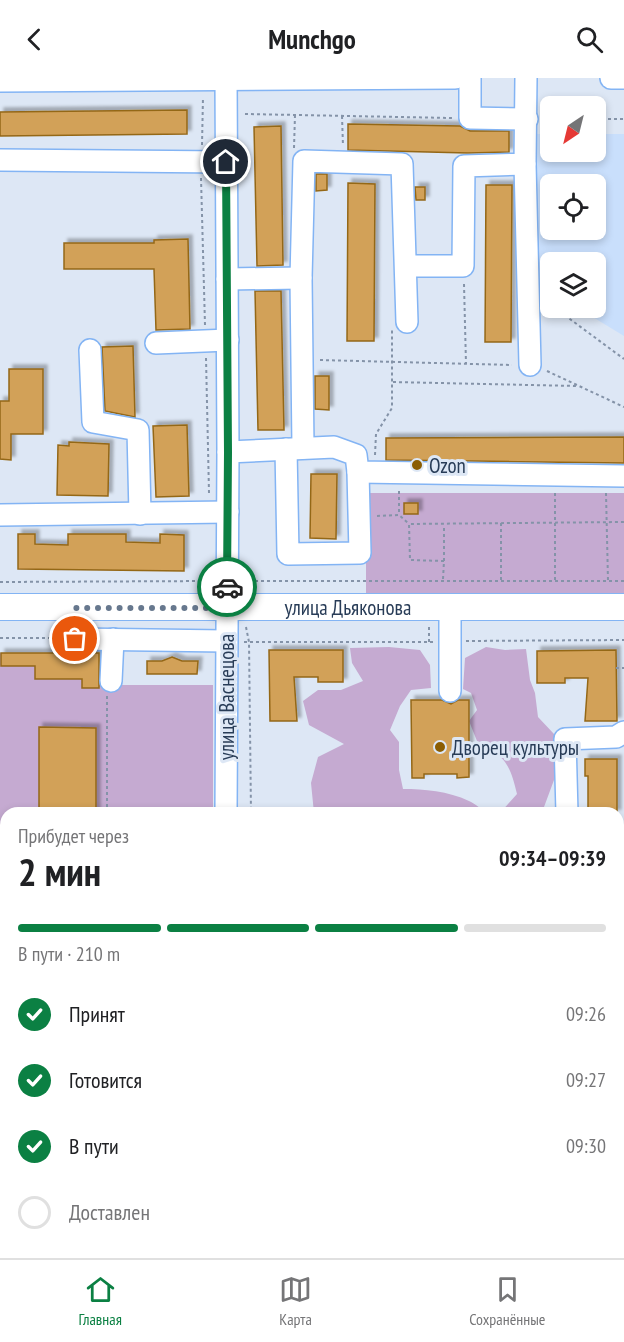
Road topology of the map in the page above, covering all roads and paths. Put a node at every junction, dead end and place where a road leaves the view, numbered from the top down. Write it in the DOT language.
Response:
graph roads {
  1 [pos="455,78"];
  2 [pos="470,78"];
  3 [pos="526,78"];
  4 [pos="611,78"];
  5 [pos="623,78"];
  6 [pos="226,79"];
  7 [pos="379,79"];
  8 [pos="0,81"];
  9 [pos="203,94"];
  10 [pos="226,114"];
  11 [pos="342,116"];
  12 [pos="470,118"];
  13 [pos="526,119"];
  14 [pos="606,119"];
  15 [pos="624,119"];
  16 [pos="0,159"];
  17 [pos="201,161"];
  18 [pos="226,162"];
  19 [pos="343,162"];
  20 [pos="525,164"];
  21 [pos="406,266"];
  22 [pos="463,266"];
  23 [pos="302,278"];
  24 [pos="227,279"];
  25 [pos="569,318"];
  26 [pos="399,324"];
  27 [pos="206,340"];
  28 [pos="228,340"];
  29 [pos="156,343"];
  30 [pos="90,350"];
  31 [pos="624,359"];
  32 [pos="302,360"];
  33 [pos="393,362"];
  34 [pos="466,363"];
  35 [pos="530,365"];
  36 [pos="393,382"];
  37 [pos="579,386"];
  38 [pos="624,407"];
  39 [pos="295,449"];
  40 [pos="228,452"];
  41 [pos="366,472"];
  42 [pos="399,473"];
  43 [pos="555,476"];
  44 [pos="615,476"];
  45 [pos="219,512"];
  46 [pos="140,514"];
  47 [pos="0,515"];
  48 [pos="399,515"];
  49 [pos="359,518"];
  50 [pos="607,522"];
  51 [pos="624,522"];
  52 [pos="501,523"];
  53 [pos="555,523"];
  54 [pos="409,524"];
  55 [pos="444,524"];
  56 [pos="444,561"];
  57 [pos="227,580"];
  58 [pos="443,580"];
  59 [pos="501,580"];
  60 [pos="555,580"];
  61 [pos="608,581"];
  62 [pos="624,581"];
  63 [pos="0,582"];
  64 [pos="0,607"];
  65 [pos="450,607"];
  66 [pos="624,607"];
  67 [pos="75,608"];
  68 [pos="226,608"];
  69 [pos="0,638"];
  70 [pos="75,639"];
  71 [pos="113,639"];
  72 [pos="624,640"];
  73 [pos="226,641"];
  74 [pos="450,641"];
  75 [pos="624,664"];
  76 [pos="616,668"];
  77 [pos="622,668"];
  78 [pos="111,681"];
  79 [pos="450,691"];
  80 [pos="624,732"];
  81 [pos="107,807"];
  82 [pos="226,807"];
  83 [pos="567,807"];
  1 -- 7 [label="street"];
  2 -- 12 [label="street"];
  3 -- 13 [label="street"];
  4 -- 5 [label="street"];
  6 -- 7 [label="street"];
  6 -- 8 [label="street"];
  6 -- 10 [label="street, улица Васнецова"];
  9 -- 17 [label="path"];
  10 -- 11 [label="path"];
  10 -- 18 [label="street, улица Васнецова"];
  11 -- 12 [label="path"];
  11 -- 19 [label="path"];
  12 -- 13 [label="street"];
  13 -- 20 [label="street"];
  14 -- 15 [label="path"];
  16 -- 17 [label="street"];
  17 -- 18 [label="street"];
  17 -- 27 [label="path"];
  18 -- 24 [label="street, улица Васнецова"];
  19 -- 21 [label="street"];
  19 -- 23 [label="street"];
  20 -- 22 [label="street"];
  20 -- 35 [label="street"];
  21 -- 22 [label="street"];
  21 -- 26 [label="street"];
  22 -- 34 [label="path"];
  23 -- 24 [label="street"];
  23 -- 32 [label="street"];
  24 -- 28 [label="street, улица Васнецова"];
  25 -- 31 [label="path"];
  26 -- 33 [label="path"];
  27 -- 28 [label="street"];
  27 -- 29 [label="street"];
  27 -- 45 [label="path"];
  28 -- 40 [label="street, улица Васнецова"];
  30 -- 46 [label="street"];
  32 -- 33 [label="path"];
  32 -- 39 [label="street"];
  33 -- 34 [label="path"];
  33 -- 36 [label="path"];
  34 -- 35 [label="path"];
  35 -- 37 [label="path"];
  36 -- 37 [label="path"];
  36 -- 41 [label="path"];
  37 -- 38 [label="path"];
  39 -- 40 [label="street"];
  39 -- 41 [label="street"];
  39 -- 49 [label="street"];
  40 -- 45 [label="street, улица Васнецова"];
  41 -- 42 [label="street"];
  41 -- 49 [label="street"];
  42 -- 43 [label="street"];
  42 -- 48 [label="path"];
  43 -- 44 [label="street"];
  43 -- 53 [label="path"];
  44 -- 50 [label="path"];
  45 -- 46 [label="street"];
  45 -- 57 [label="street, улица Васнецова"];
  46 -- 47 [label="street"];
  48 -- 49 [label="path"];
  48 -- 54 [label="path"];
  50 -- 51 [label="path"];
  50 -- 53 [label="path"];
  50 -- 61 [label="path"];
  52 -- 53 [label="path"];
  52 -- 55 [label="path"];
  52 -- 59 [label="path"];
  53 -- 60 [label="path"];
  54 -- 55 [label="path"];
  54 -- 56 [label="path"];
  55 -- 56 [label="path"];
  56 -- 58 [label="path"];
  57 -- 58 [label="path"];
  57 -- 63 [label="path"];
  57 -- 68 [label="street, улица Васнецова"];
  58 -- 59 [label="path"];
  59 -- 60 [label="path"];
  60 -- 61 [label="path"];
  61 -- 62 [label="path"];
  64 -- 67 [label="main road, улица Дьяконова"];
  65 -- 66 [label="main road, улица Дьяконова"];
  65 -- 68 [label="main road, улица Дьяконова"];
  65 -- 74 [label="street"];
  67 -- 68 [label="main road, улица Дьяконова"];
  67 -- 70 [label="street"];
  68 -- 73 [label="street, улица Васнецова"];
  69 -- 70 [label="path"];
  70 -- 71 [label="street"];
  71 -- 73 [label="street"];
  71 -- 78 [label="street"];
  72 -- 74 [label="path"];
  73 -- 74 [label="path"];
  73 -- 82 [label="street, улица Васнецова"];
  74 -- 79 [label="street"];
  75 -- 77 [label="path"];
  76 -- 77 [label="path"];
  78 -- 81 [label="path"];
  80 -- 83 [label="street"];
}
